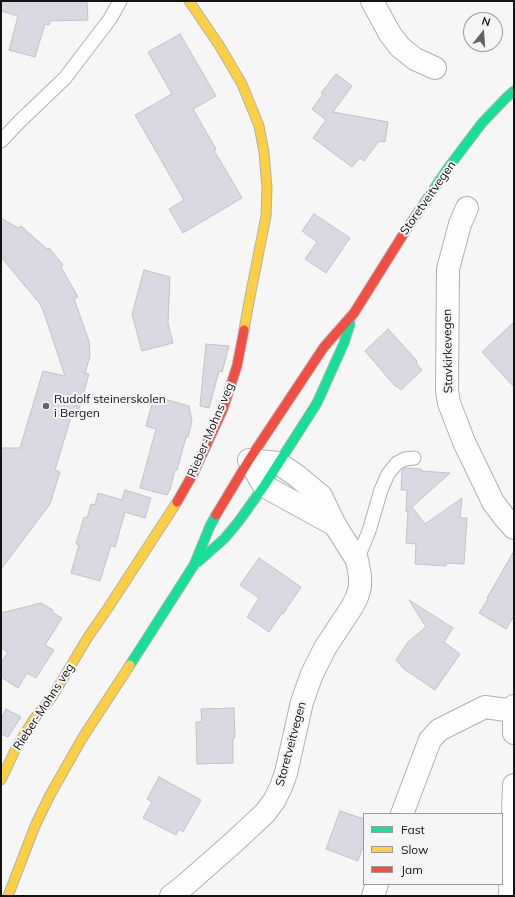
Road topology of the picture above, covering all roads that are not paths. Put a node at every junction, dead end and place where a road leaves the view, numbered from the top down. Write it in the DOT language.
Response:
graph roads {
  1 [pos="120,1"];
  2 [pos="189,1"];
  3 [pos="372,1"];
  4 [pos="435,68"];
  5 [pos="514,92"];
  6 [pos="1,141"];
  7 [pos="467,208"];
  8 [pos="354,313"];
  9 [pos="414,458"];
  10 [pos="249,460"];
  11 [pos="278,463"];
  12 [pos="264,486"];
  13 [pos="335,525"];
  14 [pos="514,528"];
  15 [pos="357,560"];
  16 [pos="194,565"];
  17 [pos="514,709"];
  18 [pos="514,733"];
  19 [pos="1,780"];
  20 [pos="514,785"];
  21 [pos="402,813"];
  22 [pos="377,885"];
  23 [pos="8,896"];
  24 [pos="171,896"];
  25 [pos="373,896"];
  26 [pos="510,896"];
  1 -- 6 [label="lane"];
  2 -- 19 [label="main road, Rieber-Mohns veg"];
  3 -- 4 [label="street"];
  5 -- 8 [label="main road, Storetveitvegen"];
  7 -- 14 [label="street, Stavkirkevegen"];
  8 -- 10 [label="main road, Storetveitvegen"];
  8 -- 11 [label="main road, Storetveitvegen"];
  9 -- 15 [label="lane"];
  10 -- 11 [label="street"];
  10 -- 12 [label="street"];
  10 -- 16 [label="main road, Storetveitvegen"];
  11 -- 12 [label="main road, Storetveitvegen"];
  11 -- 13 [label="street, Storetveitvegen"];
  12 -- 13 [label="street, Storetveitvegen"];
  12 -- 16 [label="main road, Storetveitvegen"];
  13 -- 15 [label="street, Storetveitvegen"];
  15 -- 24 [label="street, Storetveitvegen"];
  16 -- 23 [label="main road, Storetveitvegen"];
  17 -- 18 [label="street"];
  17 -- 21 [label="street"];
  20 -- 26 [label="street"];
  22 -- 25 [label="street"];
}
